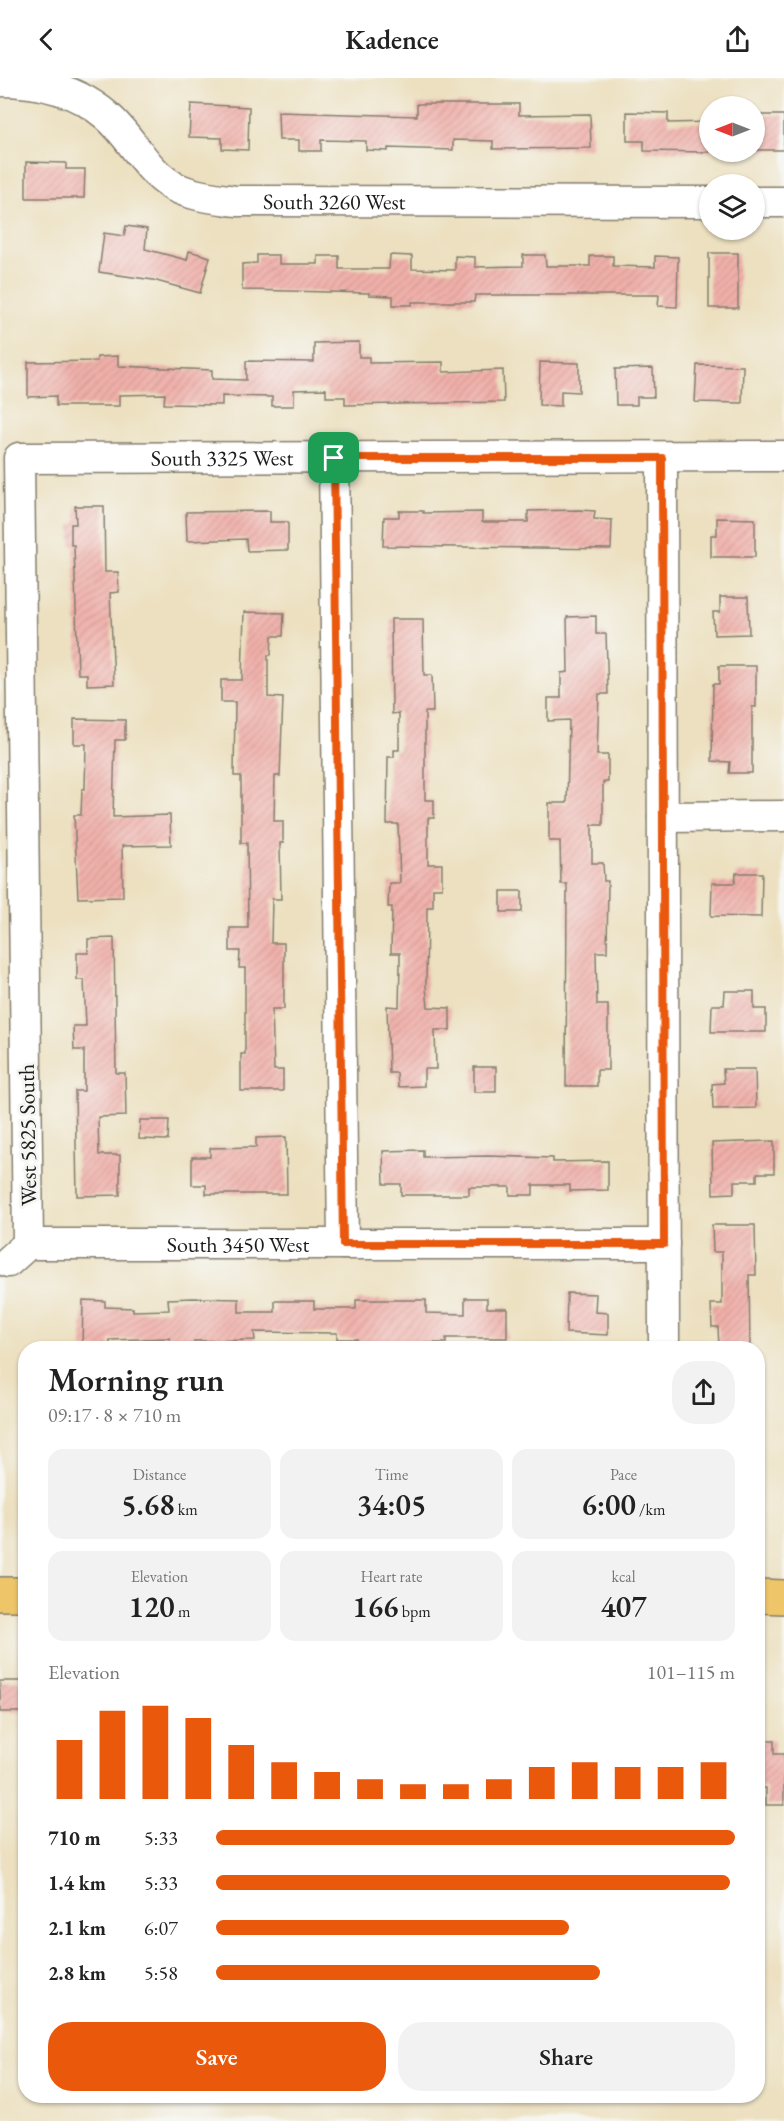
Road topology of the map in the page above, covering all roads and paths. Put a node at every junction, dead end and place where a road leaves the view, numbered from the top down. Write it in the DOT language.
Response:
graph roads {
  1 [pos="0,81"];
  2 [pos="699,202"];
  3 [pos="765,202"];
  4 [pos="784,202"];
  5 [pos="784,456"];
  6 [pos="19,458"];
  7 [pos="334,458"];
  8 [pos="662,458"];
  9 [pos="784,816"];
  10 [pos="663,817"];
  11 [pos="343,1244"];
  12 [pos="664,1244"];
  13 [pos="18,1253"];
  14 [pos="664,1341"];
  15 [pos="0,1594"];
  16 [pos="18,1594"];
  17 [pos="765,1596"];
  18 [pos="784,1597"];
  1 -- 2 [label="street, South 3260 West"];
  3 -- 4 [label="street"];
  5 -- 8 [label="street, South 3325 West"];
  6 -- 7 [label="street, South 3325 West"];
  6 -- 13 [label="street, West 5825 South"];
  7 -- 8 [label="street, South 3325 West"];
  7 -- 11 [label="street"];
  8 -- 10 [label="street"];
  9 -- 10 [label="street"];
  10 -- 12 [label="street"];
  11 -- 12 [label="street, South 3450 West"];
  11 -- 13 [label="street, South 3450 West"];
  12 -- 14 [label="street"];
  15 -- 16 [label="main road"];
  17 -- 18 [label="main road"];
}
